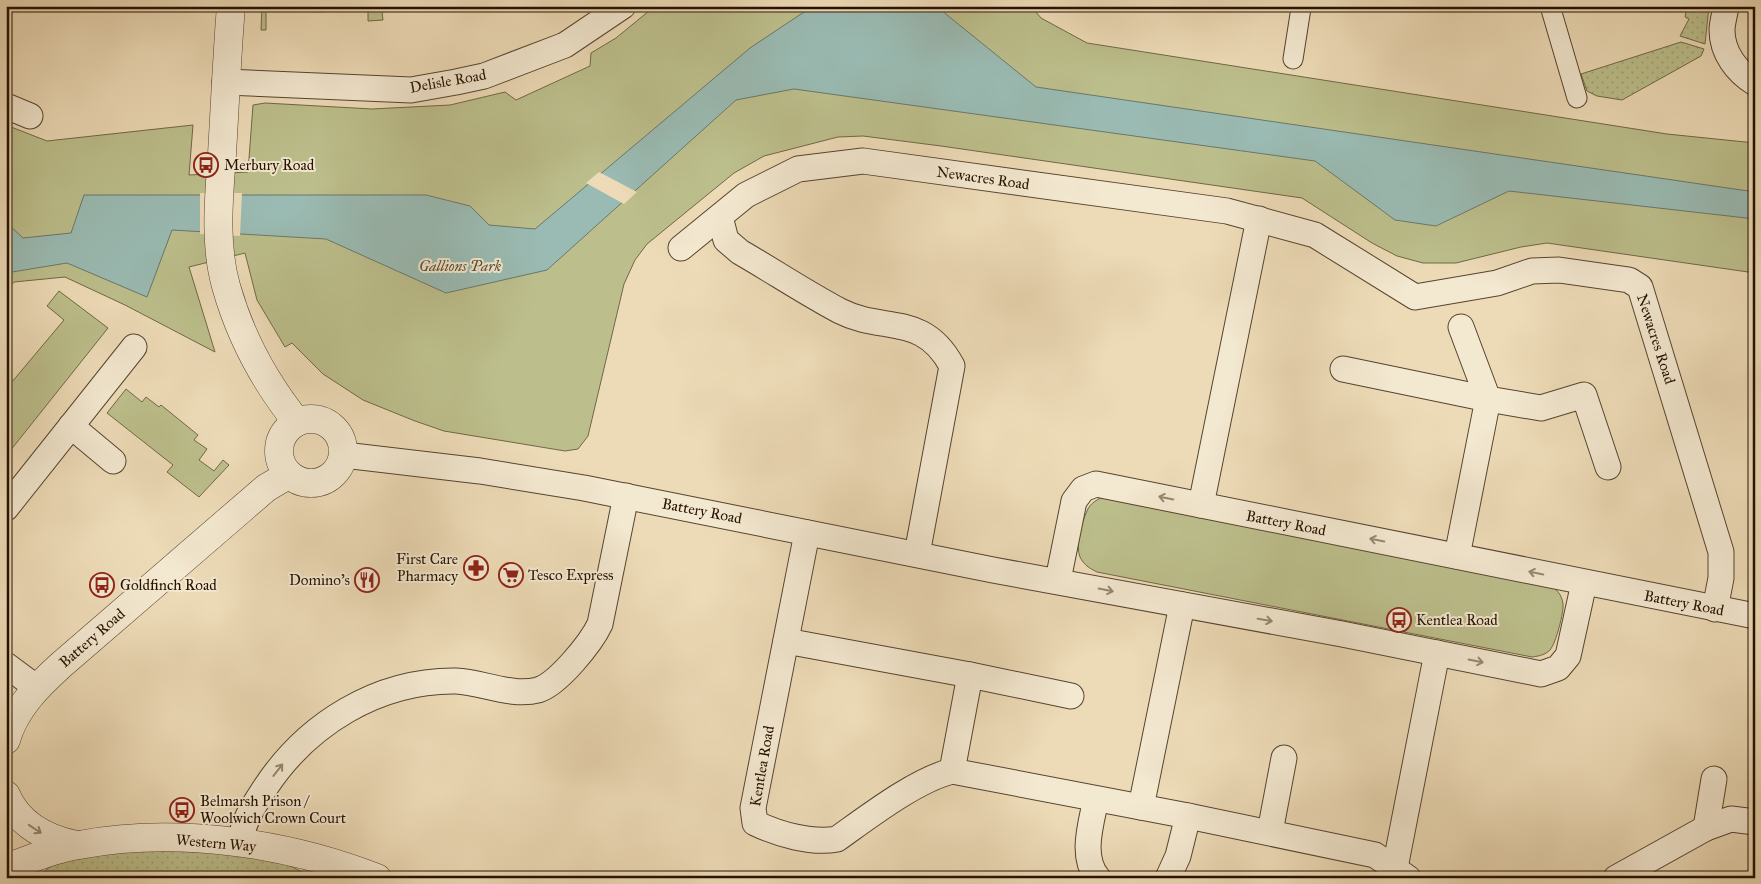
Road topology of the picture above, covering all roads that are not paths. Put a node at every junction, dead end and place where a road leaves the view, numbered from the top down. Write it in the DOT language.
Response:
graph roads {
  1 [pos="231,6"];
  2 [pos="623,6"];
  3 [pos="1550,6"];
  4 [pos="1726,6"];
  5 [pos="1301,8"];
  6 [pos="1293,58"];
  7 [pos="226,82"];
  8 [pos="1755,83"];
  9 [pos="1577,98"];
  10 [pos="6,106"];
  11 [pos="30,116"];
  12 [pos="720,217"];
  13 [pos="1259,219"];
  14 [pos="681,248"];
  15 [pos="1461,326"];
  16 [pos="134,347"];
  17 [pos="1344,369"];
  18 [pos="1488,398"];
  19 [pos="297,422"];
  20 [pos="71,426"];
  21 [pos="344,456"];
  22 [pos="113,461"];
  23 [pos="1608,467"];
  24 [pos="288,474"];
  25 [pos="626,496"];
  26 [pos="1201,505"];
  27 [pos="6,508"];
  28 [pos="807,533"];
  29 [pos="917,554"];
  30 [pos="1457,556"];
  31 [pos="1058,580"];
  32 [pos="1584,583"];
  33 [pos="1182,605"];
  34 [pos="1715,609"];
  35 [pos="1755,616"];
  36 [pos="786,641"];
  37 [pos="1437,653"];
  38 [pos="6,665"];
  39 [pos="970,675"];
  40 [pos="36,688"];
  41 [pos="1071,696"];
  42 [pos="6,740"];
  43 [pos="1284,758"];
  44 [pos="952,771"];
  45 [pos="1714,779"];
  46 [pos="6,795"];
  47 [pos="1096,799"];
  48 [pos="1141,807"];
  49 [pos="1188,816"];
  50 [pos="1755,822"];
  51 [pos="1706,828"];
  52 [pos="1270,832"];
  53 [pos="240,843"];
  54 [pos="64,849"];
  55 [pos="284,851"];
  56 [pos="6,868"];
  57 [pos="1399,874"];
  58 [pos="28,878"];
  59 [pos="330,878"];
  60 [pos="377,878"];
  61 [pos="1098,878"];
  62 [pos="1168,878"];
  63 [pos="1616,878"];
  1 -- 7 [label="street"];
  2 -- 7 [label="street, Delisle Road"];
  3 -- 9 [label="street"];
  4 -- 8 [label="street"];
  5 -- 6 [label="street"];
  7 -- 19 [label="street"];
  10 -- 11 [label="street"];
  12 -- 13 [label="street, Newacres Road"];
  12 -- 14 [label="street, Newacres Road"];
  12 -- 29 [label="street"];
  13 -- 26 [label="street"];
  13 -- 34 [label="street, Newacres Road"];
  15 -- 18 [label="street"];
  16 -- 20 [label="street"];
  17 -- 18 [label="street"];
  18 -- 23 [label="street"];
  18 -- 30 [label="street"];
  19 -- 21 [label="street"];
  19 -- 24 [label="street"];
  20 -- 22 [label="street"];
  20 -- 27 [label="street"];
  21 -- 24 [label="street"];
  21 -- 25 [label="street, Battery Road"];
  24 -- 40 [label="street, Battery Road"];
  25 -- 28 [label="street, Battery Road"];
  53 -- 25 [label="street, one-way"];
  30 -- 26 [label="street, Battery Road, one-way"];
  26 -- 31 [label="street, Battery Road, one-way"];
  28 -- 29 [label="street, Battery Road"];
  28 -- 36 [label="street, Kentlea Road"];
  29 -- 31 [label="street, Battery Road"];
  32 -- 30 [label="street, Battery Road, one-way"];
  31 -- 33 [label="street, Battery Road, one-way"];
  32 -- 34 [label="street, Battery Road"];
  37 -- 32 [label="street, Battery Road, one-way"];
  33 -- 37 [label="street, Battery Road, one-way"];
  33 -- 48 [label="street"];
  34 -- 35 [label="street, Battery Road"];
  36 -- 39 [label="street"];
  36 -- 44 [label="street, Kentlea Road"];
  37 -- 57 [label="street"];
  38 -- 40 [label="street"];
  39 -- 41 [label="street"];
  39 -- 44 [label="street"];
  40 -- 42 [label="street, Battery Road"];
  43 -- 52 [label="street"];
  44 -- 47 [label="street"];
  45 -- 51 [label="street"];
  46 -- 54 [label="street, one-way"];
  47 -- 48 [label="street"];
  47 -- 61 [label="street"];
  48 -- 49 [label="street"];
  49 -- 52 [label="street"];
  49 -- 62 [label="street"];
  50 -- 51 [label="street"];
  51 -- 63 [label="street"];
  52 -- 57 [label="street"];
  53 -- 54 [label="street, Western Way"];
  53 -- 55 [label="street, Western Way"];
  54 -- 56 [label="street, Western Way"];
  54 -- 58 [label="street"];
  55 -- 59 [label="street"];
  55 -- 60 [label="street, Western Way"];
}
